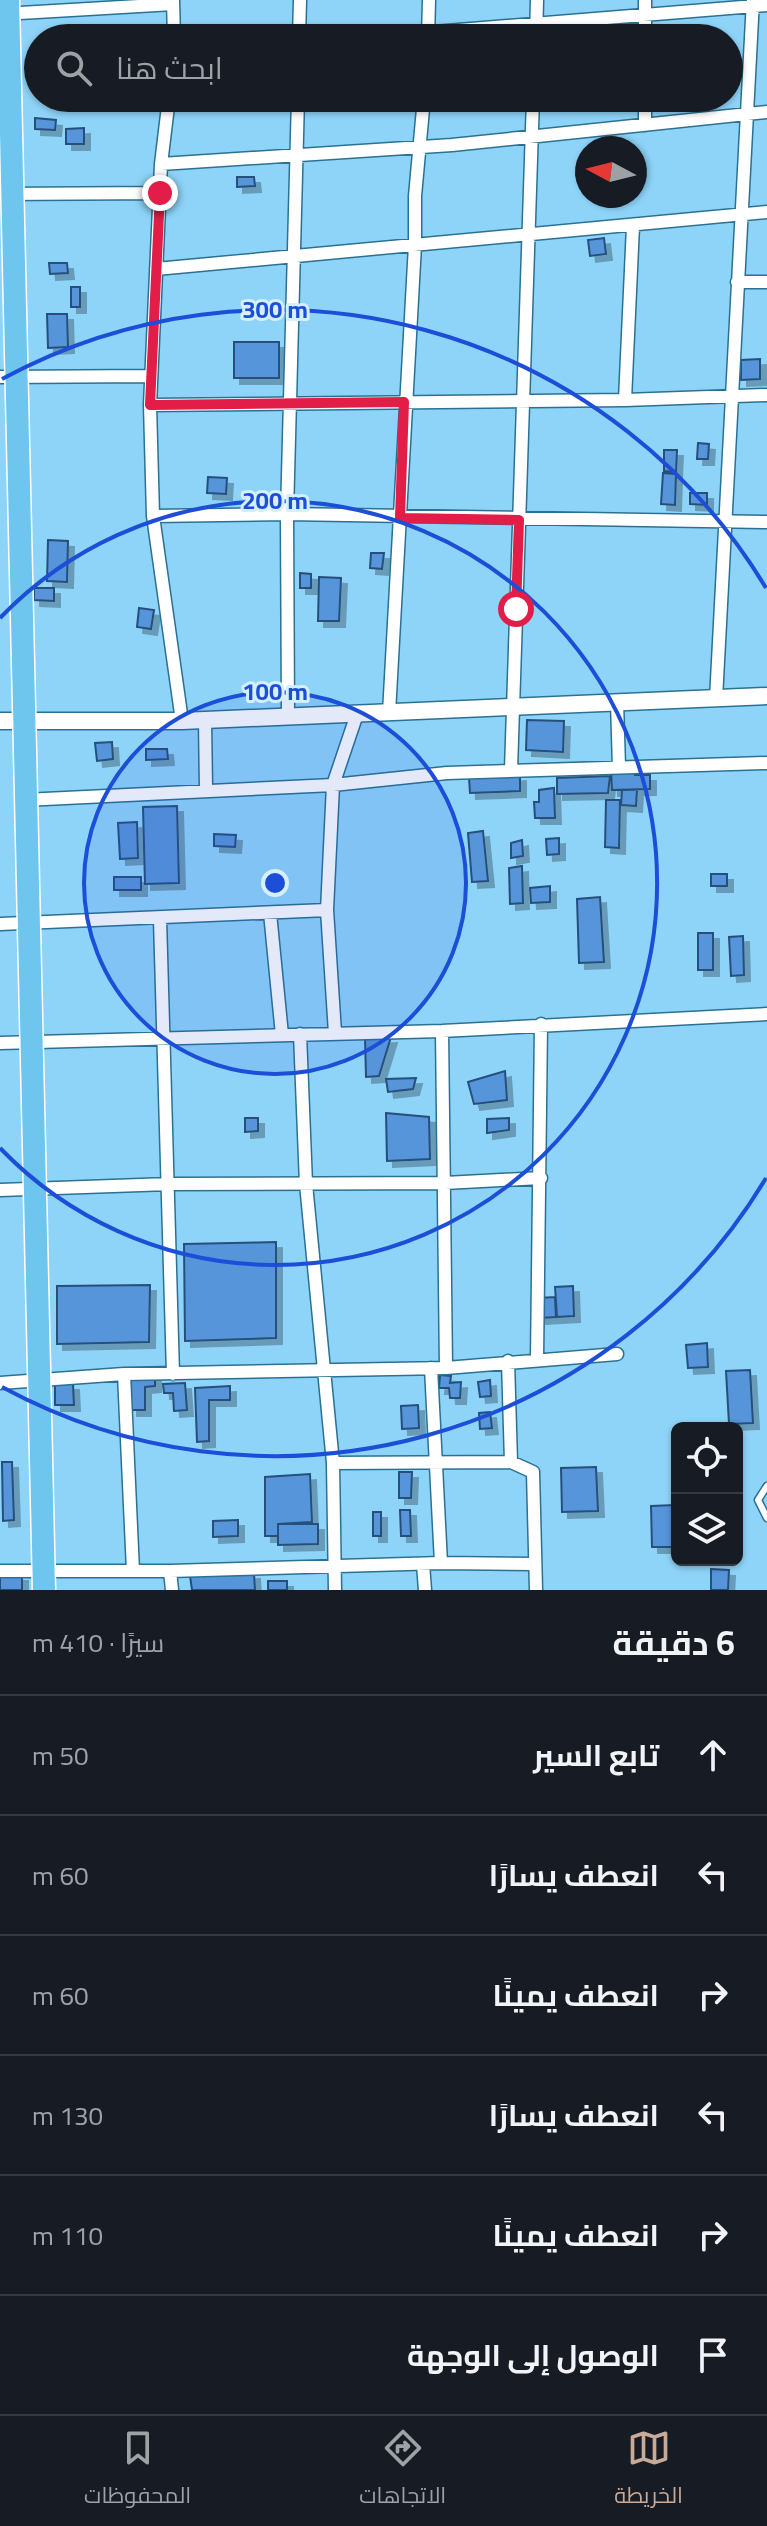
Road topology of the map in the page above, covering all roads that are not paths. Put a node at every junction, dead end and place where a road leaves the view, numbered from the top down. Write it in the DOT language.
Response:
graph roads {
  1 [pos="300,0"];
  2 [pos="429,0"];
  3 [pos="537,0"];
  4 [pos="645,0"];
  5 [pos="173,2"];
  6 [pos="753,3"];
  7 [pos="767,5"];
  8 [pos="6,9"];
  9 [pos="644,15"];
  10 [pos="174,24"];
  11 [pos="299,24"];
  12 [pos="428,24"];
  13 [pos="536,24"];
  14 [pos="644,24"];
  15 [pos="167,112"];
  16 [pos="298,112"];
  17 [pos="423,112"];
  18 [pos="533,112"];
  19 [pos="645,112"];
  20 [pos="767,112"];
  21 [pos="747,113"];
  22 [pos="645,125"];
  23 [pos="532,136"];
  24 [pos="421,147"];
  25 [pos="297,157"];
  26 [pos="161,164"];
  27 [pos="160,193"];
  28 [pos="7,194"];
  29 [pos="767,212"];
  30 [pos="742,214"];
  31 [pos="633,226"];
  32 [pos="528,236"];
  33 [pos="415,245"];
  34 [pos="294,255"];
  35 [pos="156,269"];
  36 [pos="737,282"];
  37 [pos="767,282"];
  38 [pos="151,376"];
  39 [pos="9,377"];
  40 [pos="767,395"];
  41 [pos="731,396"];
  42 [pos="625,400"];
  43 [pos="291,401"];
  44 [pos="524,401"];
  45 [pos="404,402"];
  46 [pos="150,405"];
  47 [pos="287,514"];
  48 [pos="153,516"];
  49 [pos="400,518"];
  50 [pos="519,520"];
  51 [pos="724,520"];
  52 [pos="767,522"];
  53 [pos="767,696"];
  54 [pos="716,699"];
  55 [pos="617,702"];
  56 [pos="512,707"];
  57 [pos="389,713"];
  58 [pos="357,714"];
  59 [pos="288,717"];
  60 [pos="205,720"];
  61 [pos="0,721"];
  62 [pos="26,721"];
  63 [pos="182,721"];
  64 [pos="767,763"];
  65 [pos="619,767"];
  66 [pos="511,770"];
  67 [pos="333,785"];
  68 [pos="206,789"];
  69 [pos="24,800"];
  70 [pos="327,910"];
  71 [pos="270,913"];
  72 [pos="160,919"];
  73 [pos="0,924"];
  74 [pos="27,924"];
  75 [pos="767,1014"];
  76 [pos="541,1024"];
  77 [pos="442,1031"];
  78 [pos="335,1033"];
  79 [pos="300,1034"];
  80 [pos="282,1035"];
  81 [pos="165,1038"];
  82 [pos="0,1043"];
  83 [pos="29,1043"];
  84 [pos="541,1178"];
  85 [pos="445,1183"];
  86 [pos="169,1184"];
  87 [pos="306,1184"];
  88 [pos="34,1189"];
  89 [pos="0,1190"];
  90 [pos="617,1354"];
  91 [pos="537,1359"];
  92 [pos="508,1361"];
  93 [pos="431,1368"];
  94 [pos="446,1368"];
  95 [pos="324,1370"];
  96 [pos="124,1374"];
  97 [pos="173,1374"];
  98 [pos="42,1382"];
  99 [pos="0,1383"];
  100 [pos="438,1462"];
  101 [pos="511,1462"];
  102 [pos="333,1463"];
  103 [pos="767,1486"];
  104 [pos="767,1518"];
  105 [pos="441,1563"];
  106 [pos="423,1564"];
  107 [pos="535,1564"];
  108 [pos="334,1566"];
  109 [pos="0,1571"];
  110 [pos="133,1571"];
  111 [pos="170,1571"];
  112 [pos="44,1580"];
  113 [pos="172,1590"];
  114 [pos="335,1590"];
  115 [pos="425,1590"];
  116 [pos="536,1590"];
  1 -- 11 [label="street"];
  2 -- 12 [label="street"];
  3 -- 13 [label="street"];
  4 -- 9 [label="street"];
  5 -- 8 [label="street"];
  5 -- 10 [label="street"];
  6 -- 7 [label="street"];
  6 -- 9 [label="street"];
  6 -- 21 [label="street"];
  8 -- 28 [label="highway"];
  9 -- 13 [label="street"];
  9 -- 14 [label="street"];
  15 -- 26 [label="street"];
  16 -- 25 [label="street"];
  17 -- 24 [label="street"];
  18 -- 23 [label="street"];
  19 -- 22 [label="street"];
  20 -- 21 [label="street"];
  21 -- 22 [label="street"];
  21 -- 30 [label="street"];
  22 -- 23 [label="street"];
  23 -- 24 [label="street"];
  23 -- 32 [label="street"];
  24 -- 25 [label="street"];
  24 -- 33 [label="street"];
  25 -- 26 [label="street"];
  25 -- 34 [label="street"];
  26 -- 27 [label="street"];
  27 -- 28 [label="street"];
  27 -- 35 [label="street"];
  28 -- 39 [label="highway"];
  29 -- 30 [label="street"];
  30 -- 31 [label="street"];
  30 -- 36 [label="street"];
  31 -- 32 [label="street"];
  31 -- 42 [label="street"];
  32 -- 33 [label="street"];
  32 -- 44 [label="street"];
  33 -- 34 [label="street"];
  33 -- 45 [label="street"];
  34 -- 35 [label="street"];
  34 -- 43 [label="street"];
  35 -- 38 [label="street"];
  36 -- 37 [label="street"];
  36 -- 41 [label="street"];
  38 -- 39 [label="street"];
  38 -- 46 [label="street"];
  39 -- 62 [label="highway"];
  40 -- 41 [label="street"];
  41 -- 42 [label="street"];
  41 -- 51 [label="street"];
  42 -- 44 [label="street"];
  43 -- 45 [label="street"];
  43 -- 46 [label="street"];
  43 -- 47 [label="street"];
  44 -- 45 [label="street"];
  44 -- 50 [label="street"];
  45 -- 49 [label="street"];
  46 -- 48 [label="street"];
  47 -- 48 [label="street"];
  47 -- 49 [label="street"];
  47 -- 59 [label="street"];
  48 -- 63 [label="street"];
  49 -- 50 [label="street"];
  49 -- 57 [label="street"];
  50 -- 51 [label="street"];
  50 -- 56 [label="street"];
  51 -- 52 [label="street"];
  51 -- 54 [label="street"];
  53 -- 54 [label="street"];
  54 -- 55 [label="street"];
  55 -- 56 [label="street"];
  55 -- 65 [label="street"];
  56 -- 57 [label="street"];
  56 -- 66 [label="street"];
  57 -- 58 [label="street"];
  58 -- 59 [label="street"];
  58 -- 67 [label="street"];
  59 -- 60 [label="street"];
  60 -- 63 [label="street"];
  60 -- 68 [label="street"];
  61 -- 62 [label="street"];
  62 -- 63 [label="street"];
  62 -- 69 [label="highway"];
  64 -- 65 [label="street"];
  65 -- 66 [label="street"];
  66 -- 67 [label="street"];
  67 -- 68 [label="street"];
  67 -- 70 [label="street"];
  68 -- 69 [label="street"];
  69 -- 74 [label="highway"];
  70 -- 71 [label="street"];
  70 -- 78 [label="street"];
  71 -- 72 [label="street"];
  71 -- 80 [label="street"];
  72 -- 74 [label="street"];
  72 -- 81 [label="street"];
  73 -- 74 [label="street"];
  74 -- 83 [label="highway"];
  75 -- 76 [label="street"];
  76 -- 77 [label="street"];
  76 -- 84 [label="street"];
  77 -- 78 [label="street"];
  77 -- 85 [label="street"];
  78 -- 79 [label="street"];
  79 -- 80 [label="street"];
  79 -- 87 [label="street"];
  80 -- 81 [label="street"];
  81 -- 83 [label="street"];
  81 -- 86 [label="street"];
  82 -- 83 [label="street"];
  83 -- 88 [label="highway"];
  84 -- 85 [label="street"];
  84 -- 91 [label="street"];
  85 -- 87 [label="street"];
  85 -- 94 [label="street"];
  86 -- 87 [label="street"];
  86 -- 88 [label="street"];
  86 -- 97 [label="street"];
  87 -- 95 [label="street"];
  88 -- 89 [label="street"];
  88 -- 98 [label="highway"];
  90 -- 91 [label="street"];
  91 -- 92 [label="street"];
  92 -- 94 [label="street"];
  92 -- 101 [label="street"];
  93 -- 94 [label="street"];
  93 -- 95 [label="street"];
  93 -- 100 [label="street"];
  95 -- 97 [label="street"];
  95 -- 102 [label="street"];
  96 -- 97 [label="street"];
  96 -- 98 [label="street"];
  96 -- 110 [label="street"];
  98 -- 99 [label="street"];
  98 -- 112 [label="highway"];
  100 -- 101 [label="street"];
  100 -- 102 [label="street"];
  100 -- 105 [label="street"];
  101 -- 107 [label="street"];
  102 -- 108 [label="street"];
  103 -- 104 [label="lane"];
  105 -- 106 [label="street"];
  105 -- 107 [label="street"];
  106 -- 108 [label="street"];
  106 -- 115 [label="street"];
  107 -- 116 [label="street"];
  108 -- 111 [label="street"];
  108 -- 114 [label="street"];
  109 -- 112 [label="street"];
  110 -- 111 [label="street"];
  110 -- 112 [label="street"];
  111 -- 113 [label="street"];
}
